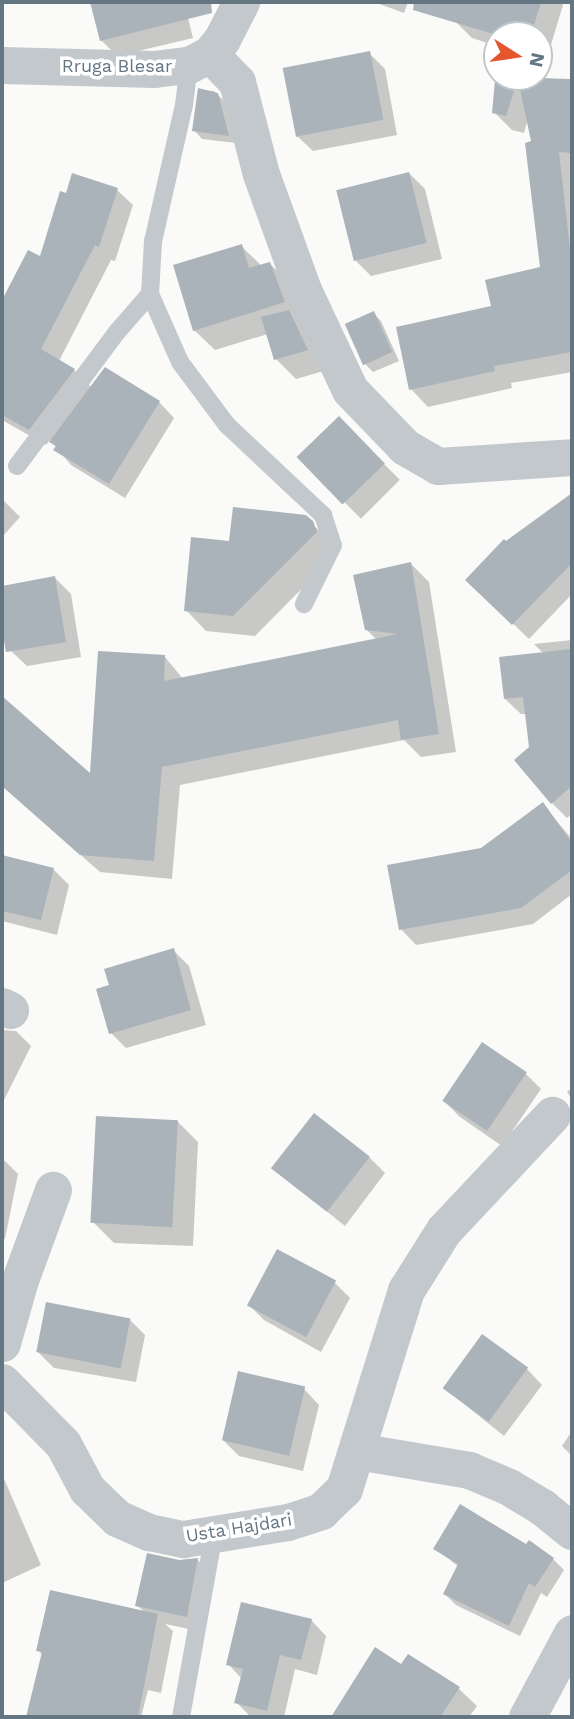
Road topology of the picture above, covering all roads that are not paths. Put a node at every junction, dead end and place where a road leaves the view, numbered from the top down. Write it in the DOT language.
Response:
graph roads {
  1 [pos="241,2"];
  2 [pos="200,59"];
  3 [pos="2,65"];
  4 [pos="150,293"];
  5 [pos="572,457"];
  6 [pos="16,466"];
  7 [pos="304,604"];
  8 [pos="552,1115"];
  9 [pos="53,1190"];
  10 [pos="2,1343"];
  11 [pos="2,1382"];
  12 [pos="357,1451"];
  13 [pos="572,1531"];
  14 [pos="214,1534"];
  15 [pos="572,1633"];
  16 [pos="181,1717"];
  17 [pos="527,1717"];
  1 -- 2 [label="street"];
  2 -- 3 [label="street, Rruga Blesar"];
  2 -- 4 [label="lane"];
  2 -- 5 [label="street"];
  4 -- 6 [label="lane"];
  4 -- 7 [label="lane"];
  8 -- 12 [label="street, Usta Hajdari"];
  9 -- 10 [label="street"];
  11 -- 14 [label="street, Usta Hajdari"];
  12 -- 13 [label="street"];
  12 -- 14 [label="street, Usta Hajdari"];
  14 -- 16 [label="lane"];
  15 -- 17 [label="street"];
}
